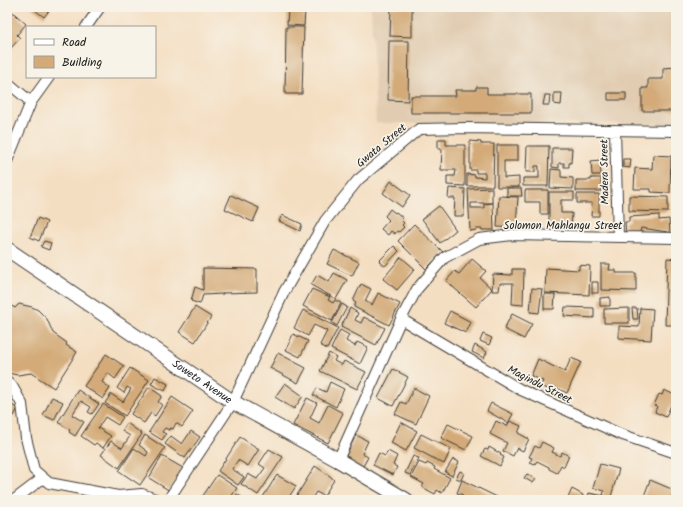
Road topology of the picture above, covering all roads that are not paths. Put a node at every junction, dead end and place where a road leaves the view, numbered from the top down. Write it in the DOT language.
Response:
graph roads {
  1 [pos="100,7"];
  2 [pos="87,26"];
  3 [pos="48,78"];
  4 [pos="7,82"];
  5 [pos="31,102"];
  6 [pos="615,130"];
  7 [pos="676,131"];
  8 [pos="7,161"];
  9 [pos="618,237"];
  10 [pos="676,238"];
  11 [pos="7,249"];
  12 [pos="400,319"];
  13 [pos="7,381"];
  14 [pos="234,402"];
  15 [pos="676,453"];
  16 [pos="338,460"];
  17 [pos="43,478"];
  18 [pos="114,498"];
  19 [pos="14,500"];
  20 [pos="158,500"];
  21 [pos="168,500"];
  22 [pos="406,500"];
  1 -- 2 [label="street"];
  3 -- 5 [label="street"];
  4 -- 5 [label="street"];
  5 -- 8 [label="street"];
  6 -- 7 [label="street, Gwata Street"];
  6 -- 9 [label="street, Madera Street"];
  6 -- 14 [label="street, Gwata Street"];
  9 -- 10 [label="street, Solomon Mahlangu Street"];
  9 -- 12 [label="street, Solomon Mahlangu Street"];
  11 -- 14 [label="street, Soweto Avenue"];
  12 -- 15 [label="street, Magindu Street"];
  12 -- 16 [label="street, Solomon Mahlangu Street"];
  13 -- 17 [label="street"];
  14 -- 16 [label="street, Soweto Avenue"];
  14 -- 21 [label="street, Gwata Street"];
  16 -- 22 [label="street, Soweto Avenue"];
  17 -- 18 [label="street"];
  17 -- 19 [label="street"];
  18 -- 20 [label="street"];
}
